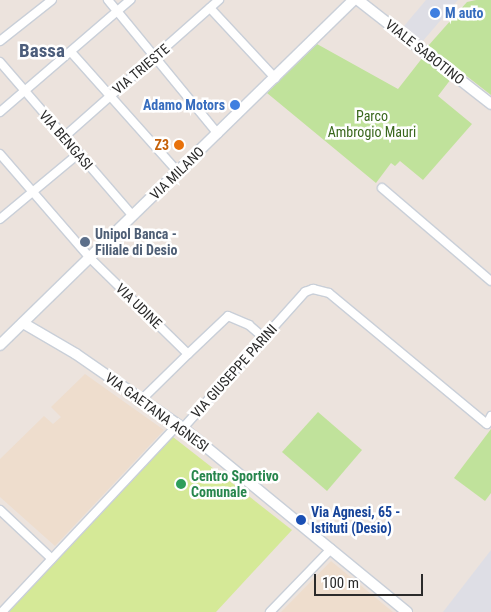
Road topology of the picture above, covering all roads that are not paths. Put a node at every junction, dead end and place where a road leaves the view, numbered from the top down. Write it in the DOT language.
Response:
graph roads {
  1 [pos="52,0"];
  2 [pos="108,0"];
  3 [pos="130,0"];
  4 [pos="219,0"];
  5 [pos="353,0"];
  6 [pos="358,0"];
  7 [pos="210,8"];
  8 [pos="117,11"];
  9 [pos="0,41"];
  10 [pos="71,52"];
  11 [pos="156,58"];
  12 [pos="0,62"];
  13 [pos="275,78"];
  14 [pos="23,91"];
  15 [pos="110,95"];
  16 [pos="491,104"];
  17 [pos="0,112"];
  18 [pos="218,134"];
  19 [pos="64,137"];
  20 [pos="0,154"];
  21 [pos="78,154"];
  22 [pos="178,172"];
  23 [pos="382,188"];
  24 [pos="32,192"];
  25 [pos="133,216"];
  26 [pos="0,219"];
  27 [pos="90,258"];
  28 [pos="491,281"];
  29 [pos="23,323"];
  30 [pos="263,337"];
  31 [pos="0,345"];
  32 [pos="188,354"];
  33 [pos="142,399"];
  34 [pos="491,416"];
  35 [pos="183,428"];
  36 [pos="0,510"];
  37 [pos="331,549"];
  38 [pos="52,558"];
  39 [pos="2,612"];
  40 [pos="270,612"];
  41 [pos="407,612"];
  1 -- 9 [label="street"];
  2 -- 8 [label="street"];
  3 -- 8 [label="street"];
  4 -- 7 [label="street, VIA TRIESTE"];
  5 -- 13 [label="street, VIA MILANO"];
  6 -- 16 [label="street, VIALE SABOTINO"];
  7 -- 11 [label="street, VIA TRIESTE"];
  7 -- 13 [label="street"];
  8 -- 10 [label="street"];
  8 -- 11 [label="street"];
  10 -- 14 [label="street"];
  10 -- 15 [label="street"];
  11 -- 15 [label="street, VIA TRIESTE"];
  11 -- 18 [label="street"];
  12 -- 14 [label="street, VIA BENGASI"];
  13 -- 18 [label="street, VIA MILANO"];
  14 -- 17 [label="street"];
  14 -- 19 [label="street, VIA BENGASI"];
  15 -- 19 [label="street, VIA TRIESTE"];
  15 -- 22 [label="street"];
  18 -- 22 [label="street, VIA MILANO"];
  19 -- 21 [label="street, VIA BENGASI"];
  20 -- 24 [label="street, VIA UDINE"];
  21 -- 24 [label="street"];
  21 -- 25 [label="street, VIA BENGASI"];
  22 -- 25 [label="street, VIA MILANO"];
  23 -- 28 [label="street"];
  24 -- 26 [label="street"];
  24 -- 27 [label="street, VIA UDINE"];
  25 -- 27 [label="street, VIA MILANO"];
  27 -- 29 [label="street, VIA MILANO"];
  27 -- 32 [label="street, VIA UDINE"];
  29 -- 31 [label="street, VIA MILANO"];
  29 -- 33 [label="street, VIA GAETANA AGNESI"];
  30 -- 32 [label="street"];
  30 -- 34 [label="street, VIA GIUSEPPE PARINI"];
  30 -- 35 [label="street, VIA GIUSEPPE PARINI"];
  32 -- 33 [label="street"];
  33 -- 35 [label="street, VIA GAETANA AGNESI"];
  35 -- 37 [label="street, VIA GAETANA AGNESI"];
  35 -- 38 [label="street, VIA GIUSEPPE PARINI"];
  36 -- 38 [label="street"];
  37 -- 40 [label="street"];
  37 -- 41 [label="street, VIA GAETANA AGNESI"];
  38 -- 39 [label="street, VIA GIUSEPPE PARINI"];
}
